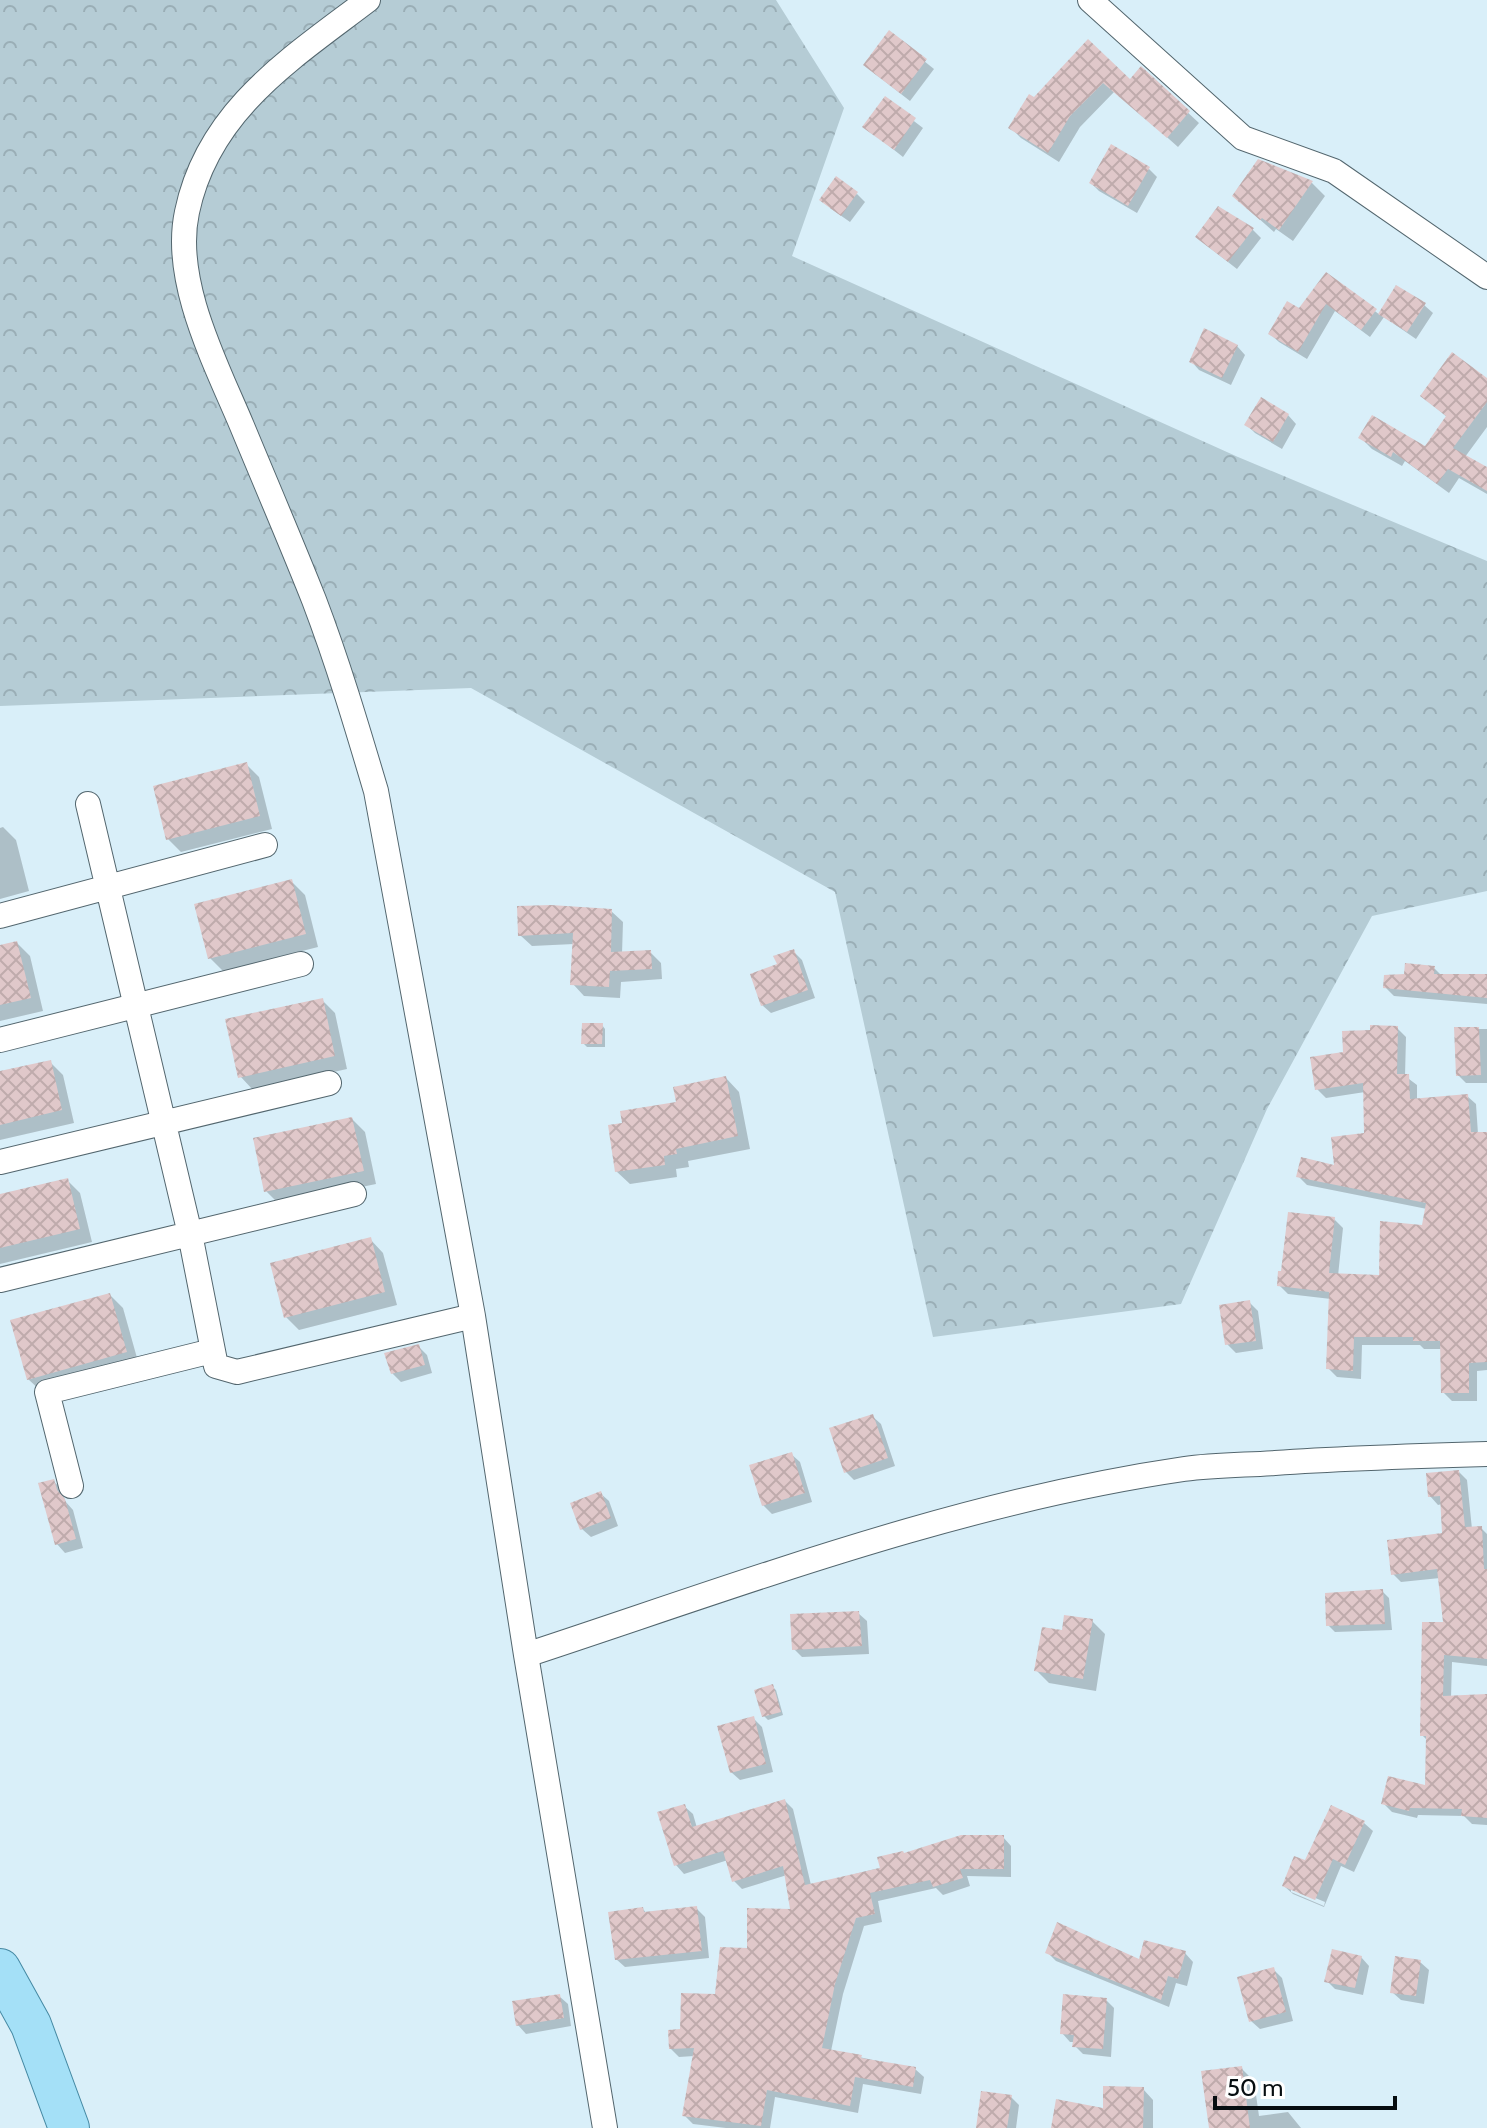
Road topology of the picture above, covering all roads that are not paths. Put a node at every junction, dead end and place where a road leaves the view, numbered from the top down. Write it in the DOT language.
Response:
graph roads {
  1 [pos="368,0"];
  2 [pos="1090,0"];
  3 [pos="1487,277"];
  4 [pos="88,804"];
  5 [pos="265,845"];
  6 [pos="110,888"];
  7 [pos="0,916"];
  8 [pos="301,964"];
  9 [pos="137,1006"];
  10 [pos="0,1040"];
  11 [pos="329,1083"];
  12 [pos="163,1123"];
  13 [pos="0,1162"];
  14 [pos="354,1194"];
  15 [pos="190,1234"];
  16 [pos="0,1280"];
  17 [pos="473,1316"];
  18 [pos="212,1351"];
  19 [pos="1487,1454"];
  20 [pos="71,1486"];
  21 [pos="526,1655"];
  22 [pos="0,1969"];
  23 [pos="69,2128"];
  24 [pos="605,2128"];
  1 -- 17 [label="street"];
  2 -- 3 [label="street"];
  4 -- 6 [label="street"];
  5 -- 6 [label="street"];
  6 -- 7 [label="street"];
  6 -- 9 [label="street"];
  8 -- 9 [label="street"];
  9 -- 10 [label="street"];
  9 -- 12 [label="street"];
  11 -- 12 [label="street"];
  12 -- 13 [label="street"];
  12 -- 15 [label="street"];
  14 -- 15 [label="street"];
  15 -- 16 [label="street"];
  15 -- 18 [label="street"];
  17 -- 18 [label="street"];
  17 -- 21 [label="street"];
  18 -- 20 [label="street"];
  19 -- 21 [label="street"];
  21 -- 24 [label="street"];
  22 -- 23 [label="main road"];
}
